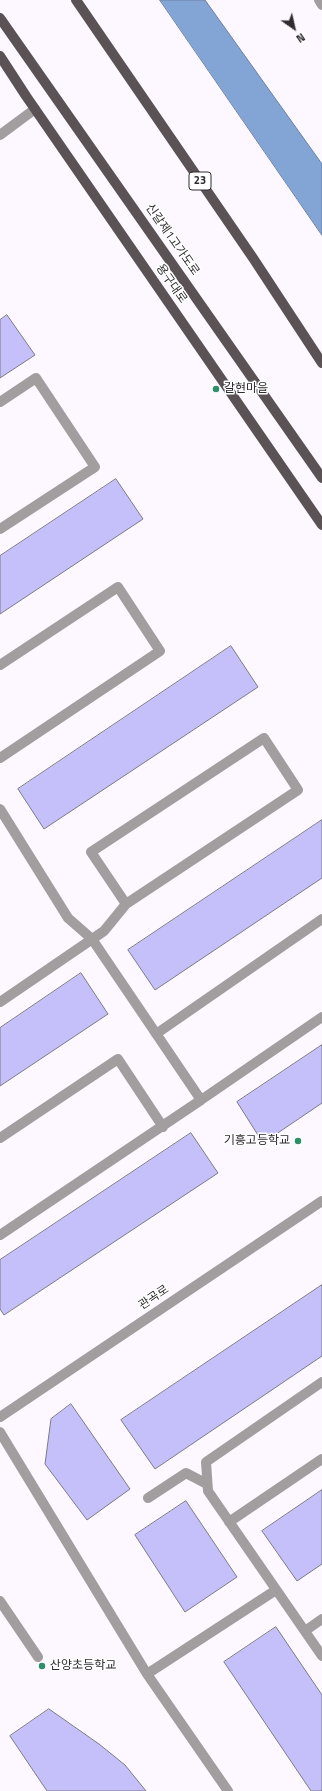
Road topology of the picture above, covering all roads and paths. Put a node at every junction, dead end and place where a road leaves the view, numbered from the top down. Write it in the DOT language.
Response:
graph roads {
  1 [pos="76,0"];
  2 [pos="318,0"];
  3 [pos="322,5"];
  4 [pos="0,18"];
  5 [pos="0,56"];
  6 [pos="35,109"];
  7 [pos="0,135"];
  8 [pos="322,363"];
  9 [pos="0,402"];
  10 [pos="322,478"];
  11 [pos="322,525"];
  12 [pos="0,529"];
  13 [pos="0,665"];
  14 [pos="0,758"];
  15 [pos="0,809"];
  16 [pos="126,904"];
  17 [pos="322,919"];
  18 [pos="92,939"];
  19 [pos="0,1002"];
  20 [pos="322,1017"];
  21 [pos="156,1034"];
  22 [pos="201,1100"];
  23 [pos="163,1126"];
  24 [pos="0,1138"];
  25 [pos="322,1201"];
  26 [pos="0,1235"];
  27 [pos="322,1382"];
  28 [pos="0,1417"];
  29 [pos="0,1432"];
  30 [pos="322,1459"];
  31 [pos="207,1484"];
  32 [pos="148,1498"];
  33 [pos="229,1522"];
  34 [pos="276,1590"];
  35 [pos="0,1601"];
  36 [pos="322,1619"];
  37 [pos="305,1630"];
  38 [pos="322,1656"];
  39 [pos="38,1657"];
  40 [pos="147,1674"];
  41 [pos="228,1791"];
  1 -- 8 [label="main road, 23"];
  2 -- 3 [label="street"];
  4 -- 10 [label="main road, 신갈제1고가도로"];
  5 -- 6 [label="main road, 용구대로"];
  6 -- 7 [label="street"];
  6 -- 11 [label="main road, 용구대로"];
  9 -- 12 [label="street"];
  13 -- 14 [label="street"];
  15 -- 18 [label="street"];
  16 -- 16 [label="street"];
  16 -- 18 [label="street"];
  17 -- 21 [label="street"];
  18 -- 19 [label="street"];
  18 -- 21 [label="street"];
  20 -- 22 [label="street"];
  21 -- 22 [label="street"];
  22 -- 23 [label="street"];
  23 -- 24 [label="street"];
  23 -- 26 [label="street"];
  25 -- 28 [label="street, 관곡로"];
  27 -- 31 [label="street"];
  29 -- 40 [label="street"];
  30 -- 33 [label="street"];
  31 -- 32 [label="street"];
  31 -- 33 [label="street"];
  33 -- 34 [label="street"];
  34 -- 37 [label="street"];
  34 -- 40 [label="street"];
  35 -- 39 [label="street"];
  36 -- 37 [label="street"];
  37 -- 38 [label="street"];
  40 -- 41 [label="street"];
}
